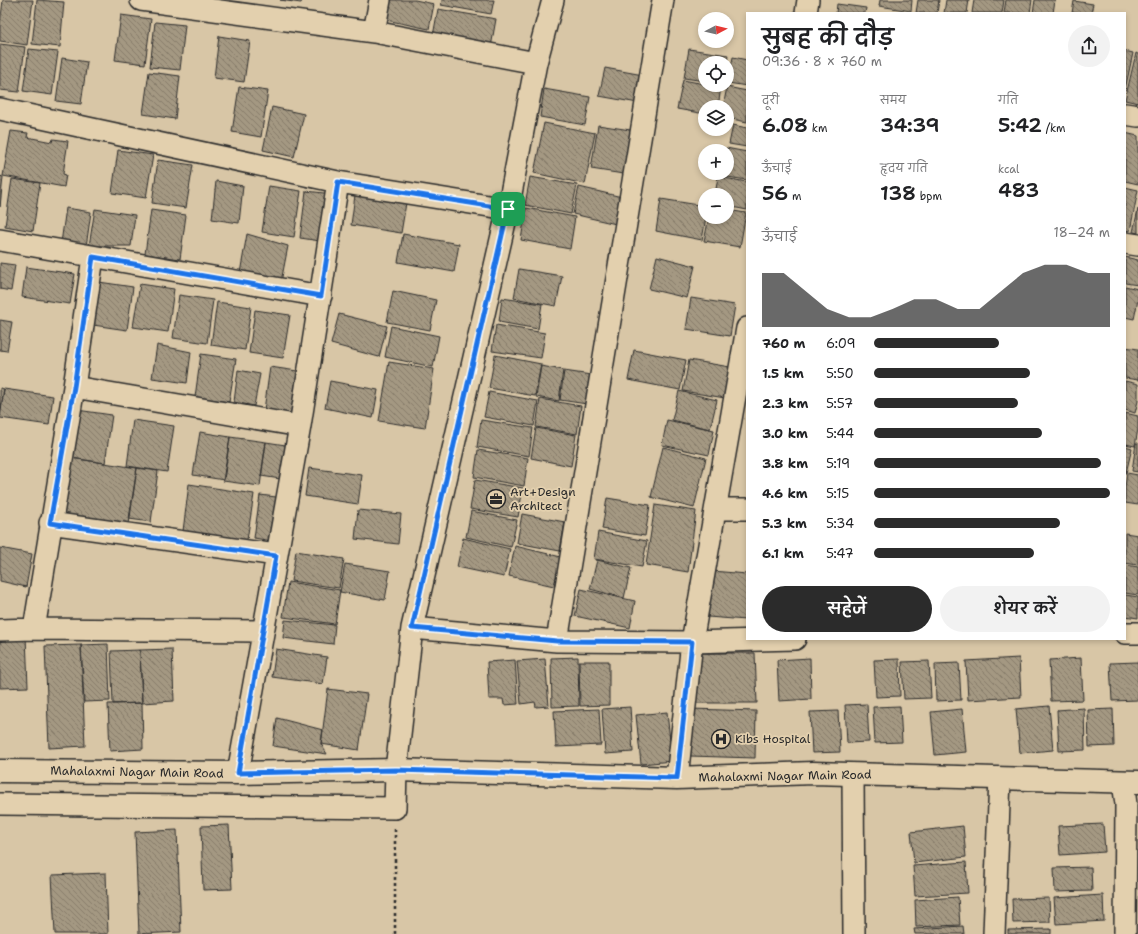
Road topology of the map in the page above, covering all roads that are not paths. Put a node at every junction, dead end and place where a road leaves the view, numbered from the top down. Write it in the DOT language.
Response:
graph roads {
  1 [pos="141,0"];
  2 [pos="380,0"];
  3 [pos="553,0"];
  4 [pos="662,0"];
  5 [pos="808,0"];
  6 [pos="806,12"];
  7 [pos="374,32"];
  8 [pos="536,63"];
  9 [pos="0,109"];
  10 [pos="1126,114"];
  11 [pos="1138,116"];
  12 [pos="338,182"];
  13 [pos="508,209"];
  14 [pos="0,240"];
  15 [pos="1126,243"];
  16 [pos="1138,245"];
  17 [pos="93,257"];
  18 [pos="321,296"];
  19 [pos="746,334"];
  20 [pos="74,387"];
  21 [pos="300,426"];
  22 [pos="716,509"];
  23 [pos="746,509"];
  24 [pos="50,523"];
  25 [pos="276,556"];
  26 [pos="412,628"];
  27 [pos="34,629"];
  28 [pos="0,630"];
  29 [pos="262,631"];
  30 [pos="1126,633"];
  31 [pos="1138,633"];
  32 [pos="761,640"];
  33 [pos="557,641"];
  34 [pos="692,642"];
  35 [pos="396,770"];
  36 [pos="0,771"];
  37 [pos="238,773"];
  38 [pos="853,774"];
  39 [pos="677,778"];
  40 [pos="1000,778"];
  41 [pos="1130,782"];
  42 [pos="0,804"];
  43 [pos="854,934"];
  44 [pos="994,934"];
  45 [pos="1125,934"];
  1 -- 7 [label="street"];
  2 -- 7 [label="street"];
  3 -- 8 [label="street"];
  4 -- 33 [label="street"];
  5 -- 6 [label="street"];
  7 -- 8 [label="street"];
  8 -- 13 [label="street"];
  9 -- 12 [label="street"];
  10 -- 11 [label="street"];
  12 -- 13 [label="street"];
  12 -- 18 [label="street"];
  13 -- 26 [label="street"];
  14 -- 17 [label="street"];
  15 -- 16 [label="street"];
  17 -- 18 [label="street"];
  17 -- 20 [label="street"];
  18 -- 21 [label="street"];
  19 -- 22 [label="street"];
  20 -- 21 [label="street"];
  20 -- 24 [label="street"];
  21 -- 25 [label="street"];
  22 -- 23 [label="street"];
  22 -- 34 [label="street"];
  24 -- 25 [label="street"];
  24 -- 27 [label="street"];
  25 -- 29 [label="street"];
  26 -- 33 [label="street"];
  26 -- 35 [label="street"];
  27 -- 28 [label="street"];
  27 -- 29 [label="street"];
  29 -- 37 [label="street"];
  30 -- 31 [label="street"];
  32 -- 34 [label="street"];
  33 -- 34 [label="street"];
  34 -- 39 [label="street"];
  35 -- 37 [label="street, Mahalaxmi Nagar Main Road"];
  35 -- 39 [label="street, Mahalaxmi Nagar Main Road"];
  35 -- 42 [label="street"];
  36 -- 37 [label="street, Mahalaxmi Nagar Main Road"];
  38 -- 39 [label="street, Mahalaxmi Nagar Main Road"];
  38 -- 40 [label="street, Mahalaxmi Nagar Main Road"];
  38 -- 43 [label="street"];
  40 -- 41 [label="street, Mahalaxmi Nagar Main Road"];
  40 -- 44 [label="street"];
  41 -- 45 [label="street"];
}
